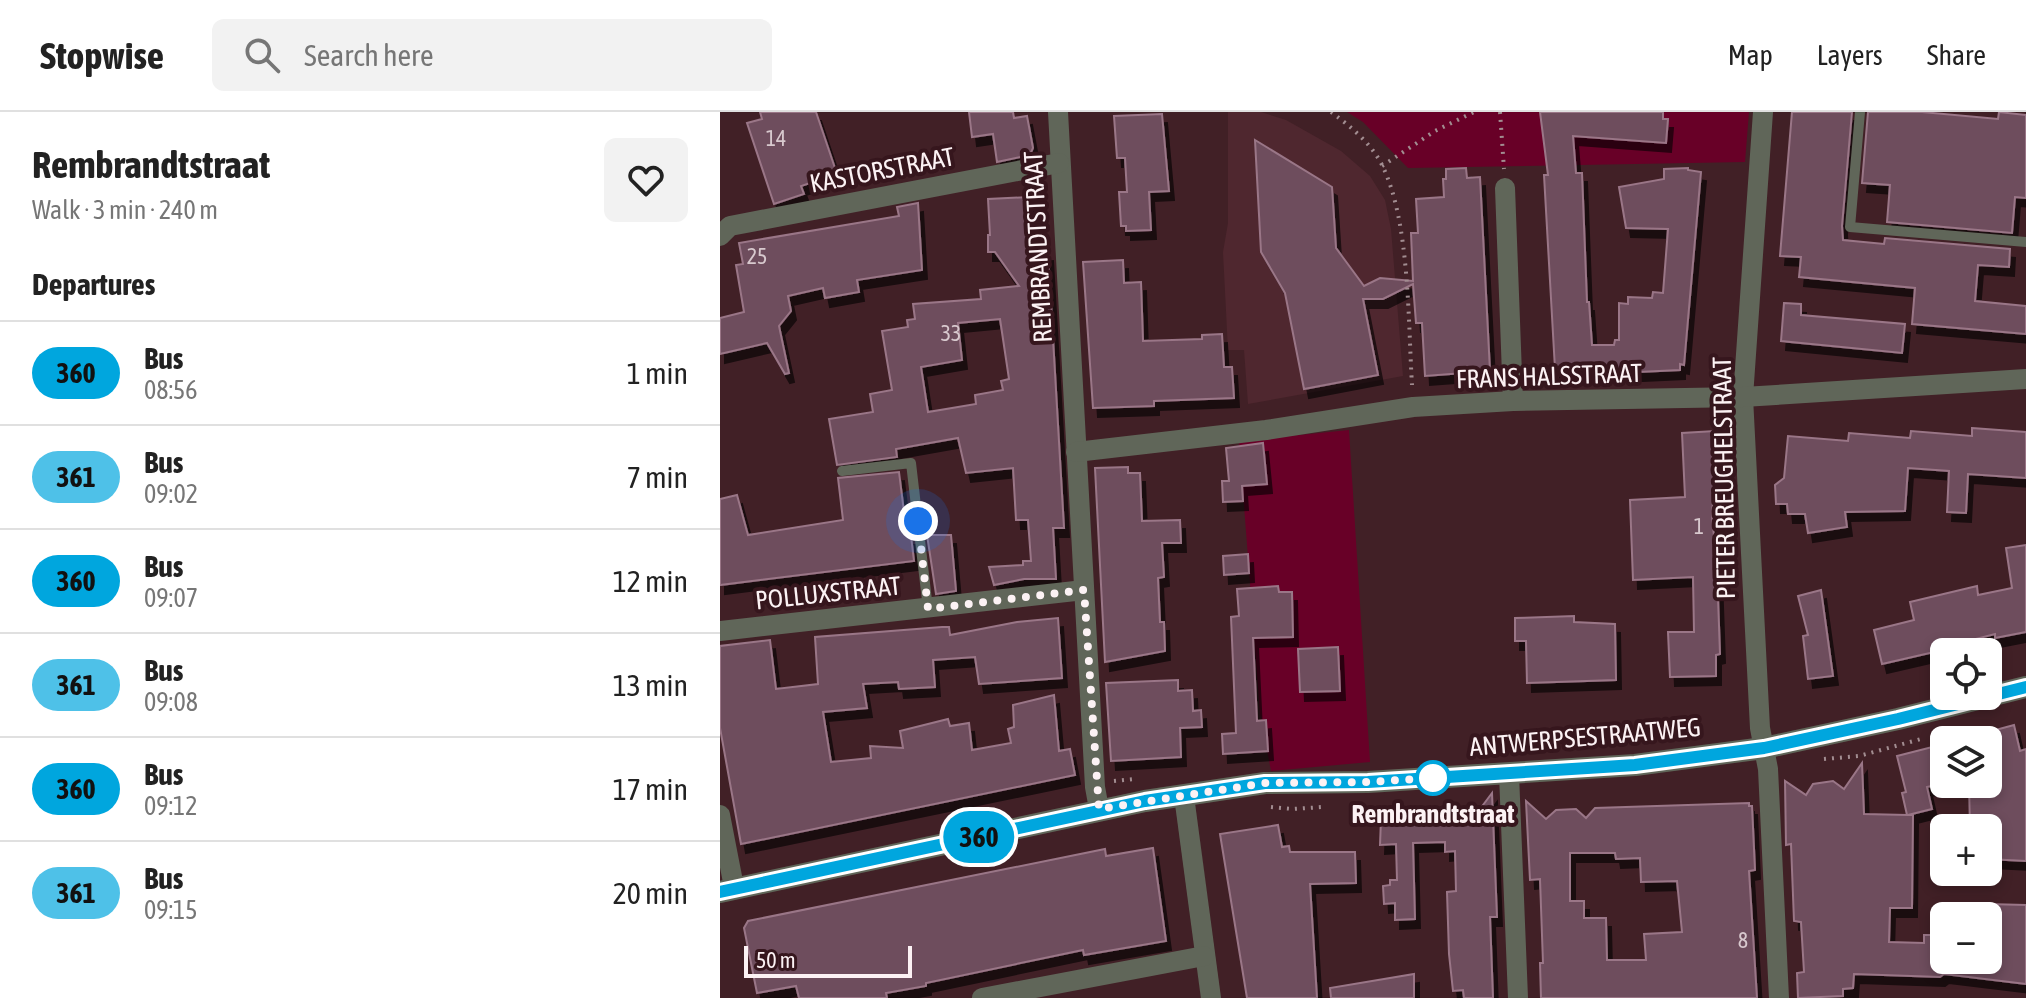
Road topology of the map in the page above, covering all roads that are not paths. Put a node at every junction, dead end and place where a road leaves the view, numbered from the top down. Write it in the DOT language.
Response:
graph roads {
  1 [pos="1058,112"];
  2 [pos="1763,112"];
  3 [pos="1860,112"];
  4 [pos="1059,163"];
  5 [pos="1505,188"];
  6 [pos="720,236"];
  7 [pos="2026,242"];
  8 [pos="2026,379"];
  9 [pos="1743,397"];
  10 [pos="1513,401"];
  11 [pos="1076,452"];
  12 [pos="842,471"];
  13 [pos="1084,590"];
  14 [pos="928,609"];
  15 [pos="720,631"];
  16 [pos="2026,687"];
  17 [pos="1764,748"];
  18 [pos="1509,774"];
  19 [pos="1184,796"];
  20 [pos="1099,809"];
  21 [pos="720,815"];
  22 [pos="727,890"];
  23 [pos="1204,956"];
  24 [pos="982,998"];
  25 [pos="1211,998"];
  26 [pos="1518,998"];
  27 [pos="1779,998"];
  1 -- 4 [label="street, REMBRANDTSTRAAT"];
  2 -- 9 [label="street, PIETER BREUGHELSTRAAT"];
  3 -- 7 [label="lane"];
  4 -- 6 [label="street, KASTORSTRAAT"];
  4 -- 11 [label="street, REMBRANDTSTRAAT"];
  5 -- 10 [label="street"];
  8 -- 9 [label="street, FRANS HALSSTRAAT"];
  9 -- 10 [label="street, FRANS HALSSTRAAT"];
  9 -- 17 [label="street, PIETER BREUGHELSTRAAT"];
  10 -- 11 [label="street, FRANS HALSSTRAAT"];
  11 -- 13 [label="street, REMBRANDTSTRAAT"];
  12 -- 14 [label="lane"];
  13 -- 14 [label="street, POLLUXSTRAAT"];
  13 -- 20 [label="street, REMBRANDTSTRAAT"];
  14 -- 15 [label="street, POLLUXSTRAAT"];
  16 -- 17 [label="street, ANTWERPSESTRAATWEG"];
  17 -- 18 [label="street, ANTWERPSESTRAATWEG"];
  17 -- 27 [label="street, PIETER BREUGHELSTRAAT"];
  18 -- 19 [label="street, ANTWERPSESTRAATWEG"];
  18 -- 26 [label="street"];
  19 -- 20 [label="street, ANTWERPSESTRAATWEG"];
  19 -- 23 [label="street"];
  20 -- 22 [label="street, ANTWERPSESTRAATWEG"];
  21 -- 22 [label="street"];
  23 -- 24 [label="street"];
  23 -- 25 [label="street"];
}
